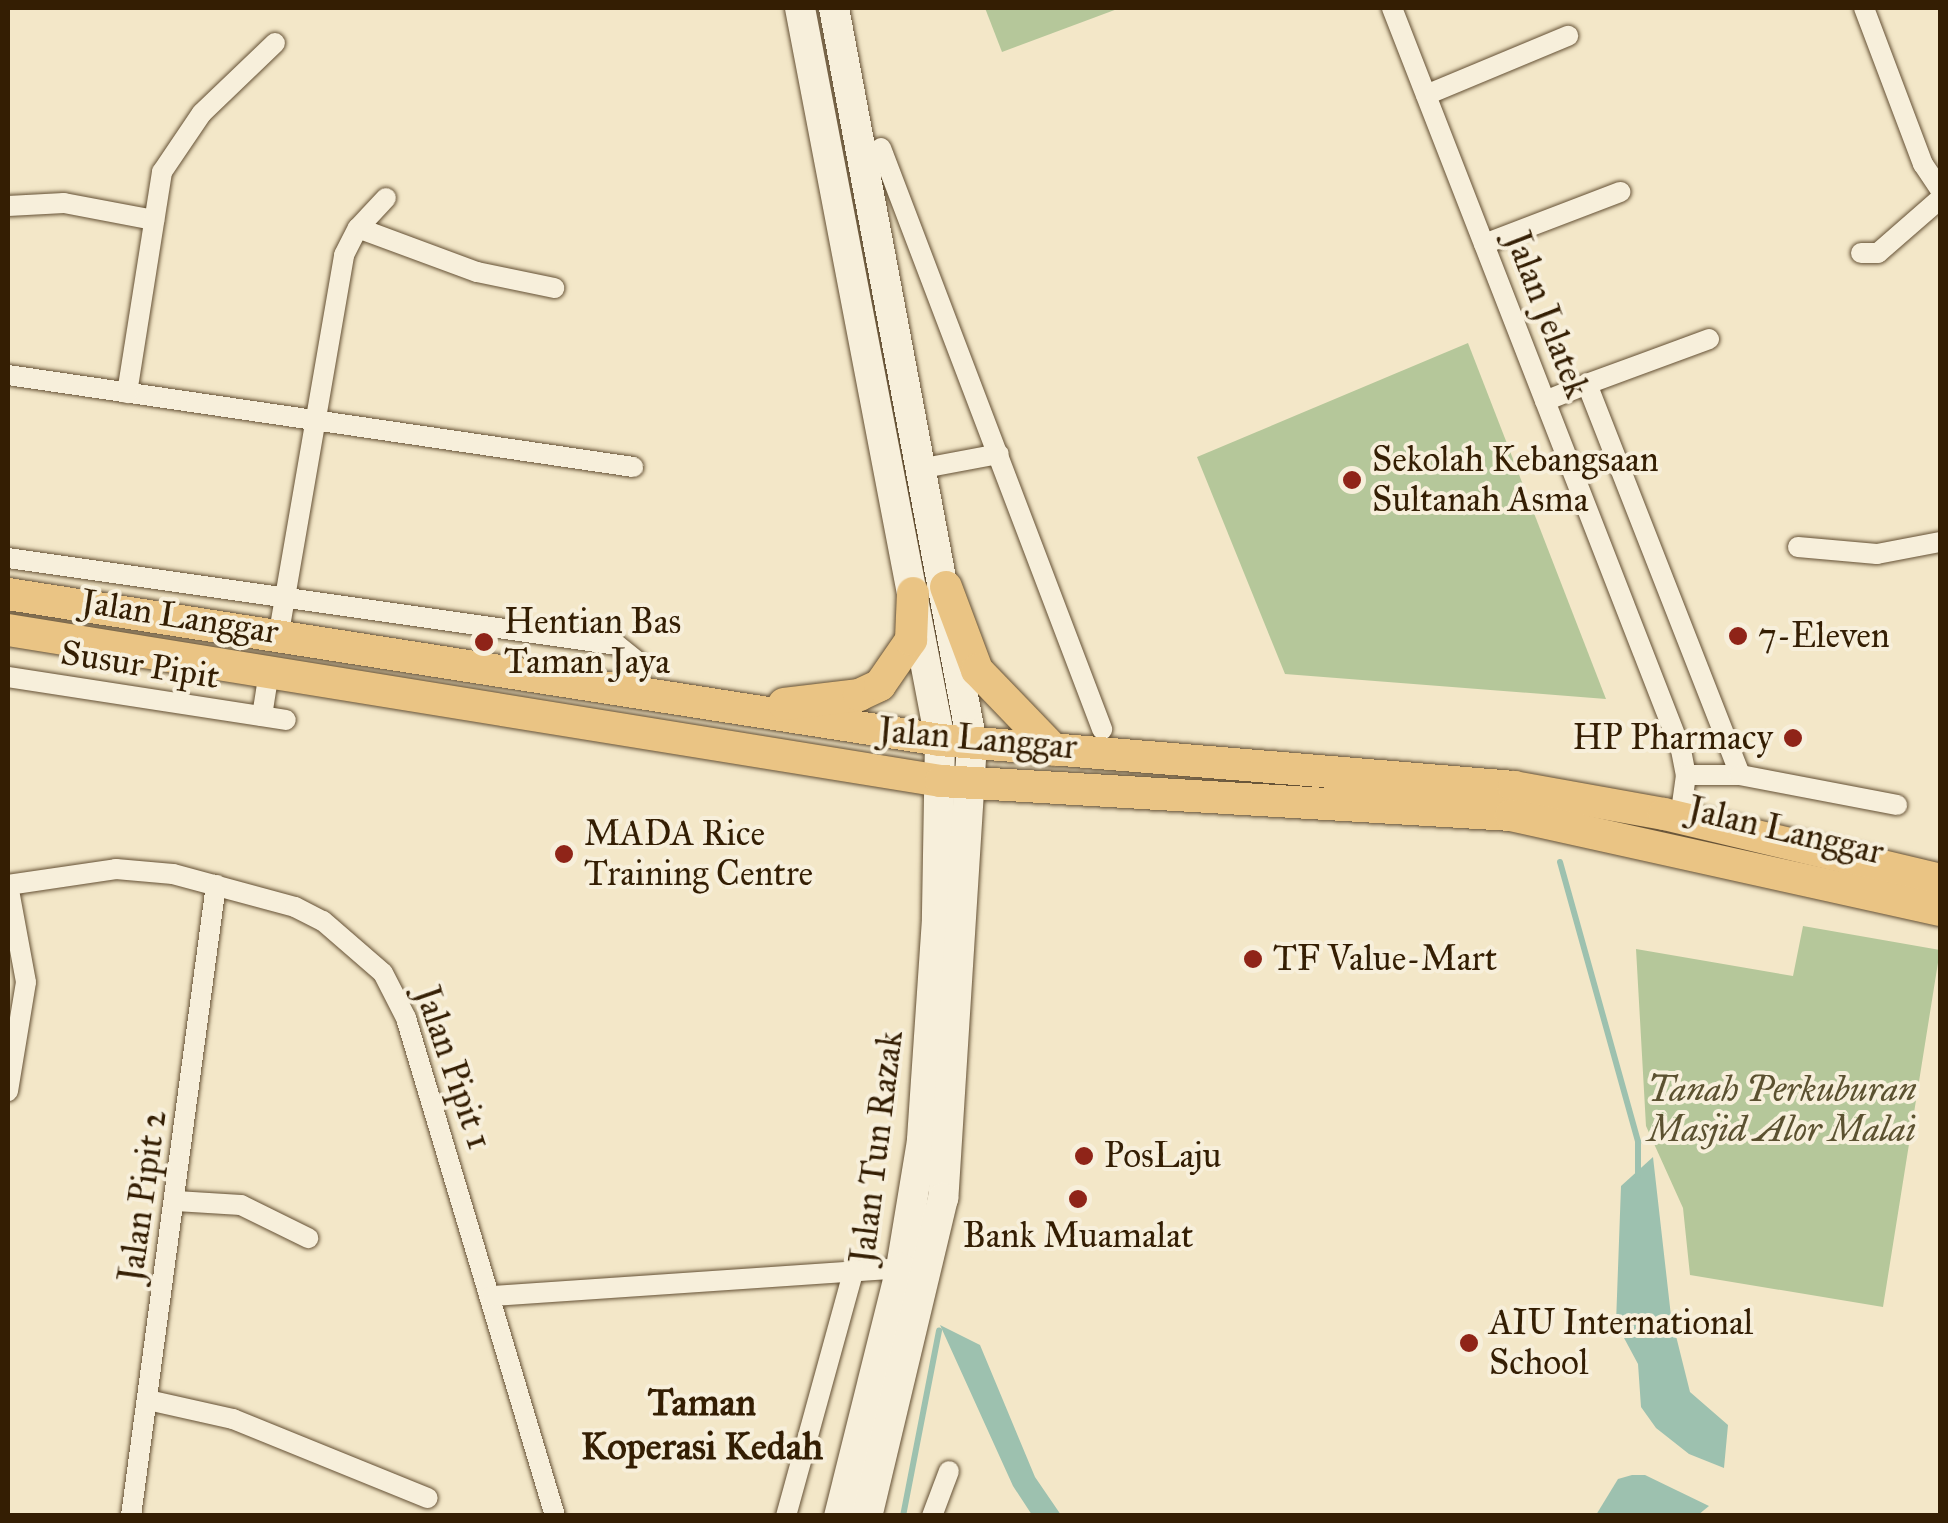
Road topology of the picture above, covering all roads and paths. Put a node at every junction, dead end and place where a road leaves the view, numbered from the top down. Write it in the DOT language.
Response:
graph roads {
  1 [pos="800,8"];
  2 [pos="834,8"];
  3 [pos="1392,8"];
  4 [pos="1864,8"];
  5 [pos="1568,36"];
  6 [pos="275,43"];
  7 [pos="1426,94"];
  8 [pos="880,148"];
  9 [pos="1940,189"];
  10 [pos="1620,192"];
  11 [pos="386,198"];
  12 [pos="1940,199"];
  13 [pos="8,206"];
  14 [pos="154,220"];
  15 [pos="358,228"];
  16 [pos="1484,244"];
  17 [pos="1862,254"];
  18 [pos="554,288"];
  19 [pos="1708,339"];
  20 [pos="8,375"];
  21 [pos="1587,384"];
  22 [pos="128,393"];
  23 [pos="1545,401"];
  24 [pos="312,424"];
  25 [pos="999,454"];
  26 [pos="633,467"];
  27 [pos="924,468"];
  28 [pos="1940,542"];
  29 [pos="1798,547"];
  30 [pos="8,558"];
  31 [pos="946,587"];
  32 [pos="913,593"];
  33 [pos="8,594"];
  34 [pos="286,624"];
  35 [pos="8,630"];
  36 [pos="282,674"];
  37 [pos="8,678"];
  38 [pos="635,694"];
  39 [pos="729,708"];
  40 [pos="262,716"];
  41 [pos="286,720"];
  42 [pos="1102,729"];
  43 [pos="956,742"];
  44 [pos="1054,750"];
  45 [pos="1686,775"];
  46 [pos="1740,775"];
  47 [pos="956,782"];
  48 [pos="1898,805"];
  49 [pos="1680,818"];
  50 [pos="1940,880"];
  51 [pos="8,885"];
  52 [pos="216,885"];
  53 [pos="1860,887"];
  54 [pos="1940,910"];
  55 [pos="1940,923"];
  56 [pos="8,1091"];
  57 [pos="176,1201"];
  58 [pos="308,1238"];
  59 [pos="901,1268"];
  60 [pos="854,1269"];
  61 [pos="492,1296"];
  62 [pos="148,1400"];
  63 [pos="948,1471"];
  64 [pos="428,1498"];
  65 [pos="131,1516"];
  66 [pos="555,1516"];
  67 [pos="786,1516"];
  68 [pos="838,1516"];
  69 [pos="867,1516"];
  70 [pos="932,1516"];
  1 -- 32 [label="main road"];
  2 -- 27 [label="main road"];
  3 -- 7 [label="street, Jalan Jelatek"];
  4 -- 9 [label="street"];
  5 -- 7 [label="street"];
  6 -- 14 [label="street"];
  7 -- 16 [label="street, Jalan Jelatek"];
  8 -- 25 [label="street"];
  10 -- 16 [label="street"];
  11 -- 15 [label="street"];
  12 -- 17 [label="street"];
  13 -- 14 [label="street"];
  14 -- 22 [label="street"];
  15 -- 18 [label="street"];
  15 -- 24 [label="street"];
  16 -- 23 [label="street, Jalan Jelatek"];
  19 -- 21 [label="street"];
  20 -- 22 [label="street"];
  21 -- 23 [label="street"];
  21 -- 46 [label="street"];
  22 -- 24 [label="street"];
  23 -- 45 [label="street, Jalan Jelatek"];
  24 -- 26 [label="street"];
  24 -- 34 [label="street"];
  25 -- 27 [label="street"];
  25 -- 42 [label="street"];
  27 -- 31 [label="main road"];
  28 -- 29 [label="street"];
  30 -- 34 [label="street"];
  31 -- 43 [label="main road"];
  31 -- 44 [label="main road"];
  32 -- 39 [label="main road"];
  32 -- 43 [label="main road"];
  33 -- 34 [label="main road, Jalan Langgar"];
  34 -- 36 [label="main road"];
  34 -- 38 [label="main road, Jalan Langgar"];
  34 -- 38 [label="street"];
  35 -- 36 [label="main road, Jalan Langgar"];
  36 -- 40 [label="street, Susur Pipit"];
  36 -- 47 [label="main road, Jalan Langgar"];
  37 -- 40 [label="street, Susur Pipit"];
  38 -- 39 [label="main road, Jalan Langgar"];
  39 -- 43 [label="main road, Jalan Langgar"];
  40 -- 41 [label="street, Susur Pipit"];
  43 -- 44 [label="main road, Jalan Langgar"];
  43 -- 47 [label="main road"];
  44 -- 49 [label="main road, Jalan Langgar"];
  45 -- 46 [label="street"];
  45 -- 49 [label="street, Jalan Jelatek"];
  46 -- 48 [label="street"];
  47 -- 53 [label="main road, Jalan Langgar"];
  47 -- 59 [label="main road, Jalan Tun Razak"];
  47 -- 69 [label="main road, Jalan Tun Razak"];
  49 -- 50 [label="main road, Jalan Langgar"];
  51 -- 52 [label="street, Jalan Pipit 1"];
  51 -- 56 [label="street"];
  52 -- 57 [label="street, Jalan Pipit 2"];
  52 -- 61 [label="street, Jalan Pipit 1"];
  53 -- 54 [label="main road, Jalan Langgar"];
  53 -- 55 [label="main road"];
  57 -- 58 [label="street"];
  57 -- 62 [label="street, Jalan Pipit 2"];
  59 -- 60 [label="street"];
  59 -- 68 [label="main road, Jalan Tun Razak"];
  60 -- 61 [label="street"];
  60 -- 67 [label="street"];
  61 -- 66 [label="street, Jalan Pipit 1"];
  62 -- 64 [label="street"];
  62 -- 65 [label="street, Jalan Pipit 2"];
  63 -- 70 [label="street"];
}
